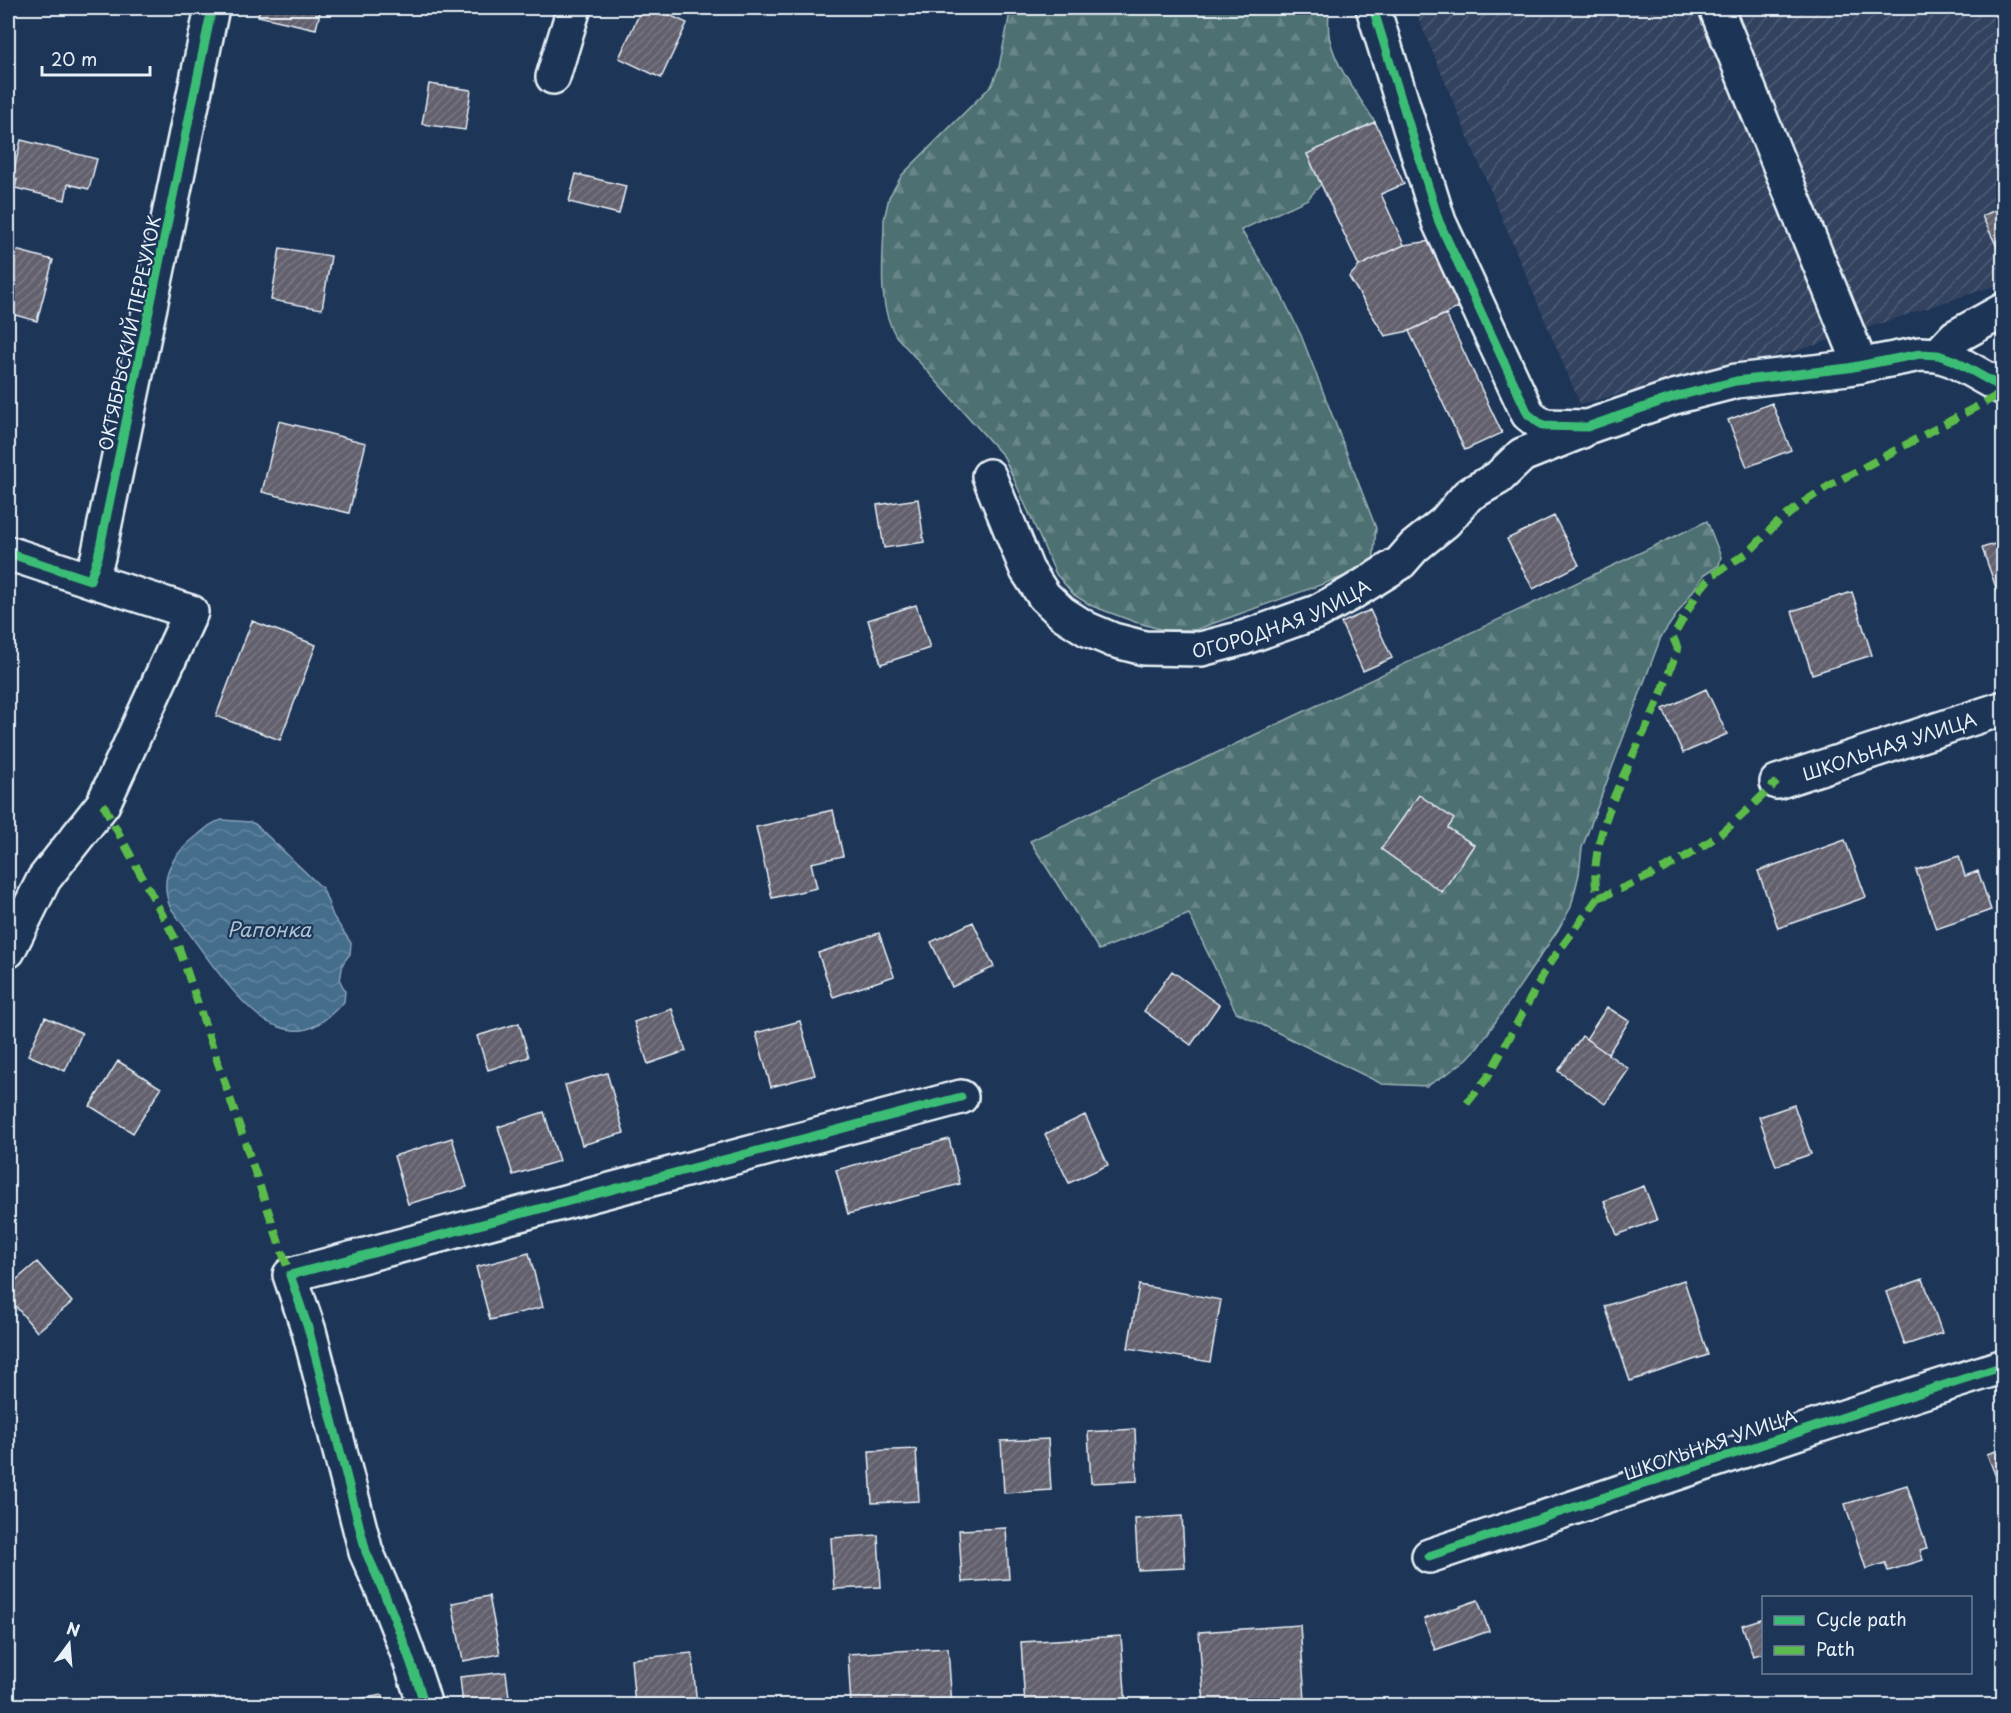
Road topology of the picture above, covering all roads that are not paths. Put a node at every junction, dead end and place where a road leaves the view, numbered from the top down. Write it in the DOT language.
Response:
graph roads {
  1 [pos="212,8"];
  2 [pos="574,8"];
  3 [pos="1373,8"];
  4 [pos="1716,8"];
  5 [pos="553,77"];
  6 [pos="2004,310"];
  7 [pos="1938,355"];
  8 [pos="1861,366"];
  9 [pos="2004,386"];
  10 [pos="1609,420"];
  11 [pos="990,476"];
  12 [pos="8,553"];
  13 [pos="90,580"];
  14 [pos="2004,708"];
  15 [pos="1777,782"];
  16 [pos="8,951"];
  17 [pos="961,1097"];
  18 [pos="2004,1366"];
  19 [pos="1429,1556"];
  20 [pos="426,1706"];
  1 -- 13 [label="street, ОКТЯБРЬСКИЙ ПЕРЕУЛОК"];
  2 -- 5 [label="street"];
  3 -- 10 [label="street"];
  4 -- 8 [label="street"];
  6 -- 7 [label="street"];
  7 -- 8 [label="street"];
  7 -- 9 [label="street"];
  8 -- 10 [label="street"];
  10 -- 11 [label="street, ОГОРОДНАЯ УЛИЦА"];
  12 -- 13 [label="street"];
  13 -- 16 [label="street"];
  14 -- 15 [label="street, ШКОЛЬНАЯ УЛИЦА"];
  17 -- 20 [label="street"];
  18 -- 19 [label="street, ШКОЛЬНАЯ УЛИЦА"];
}
